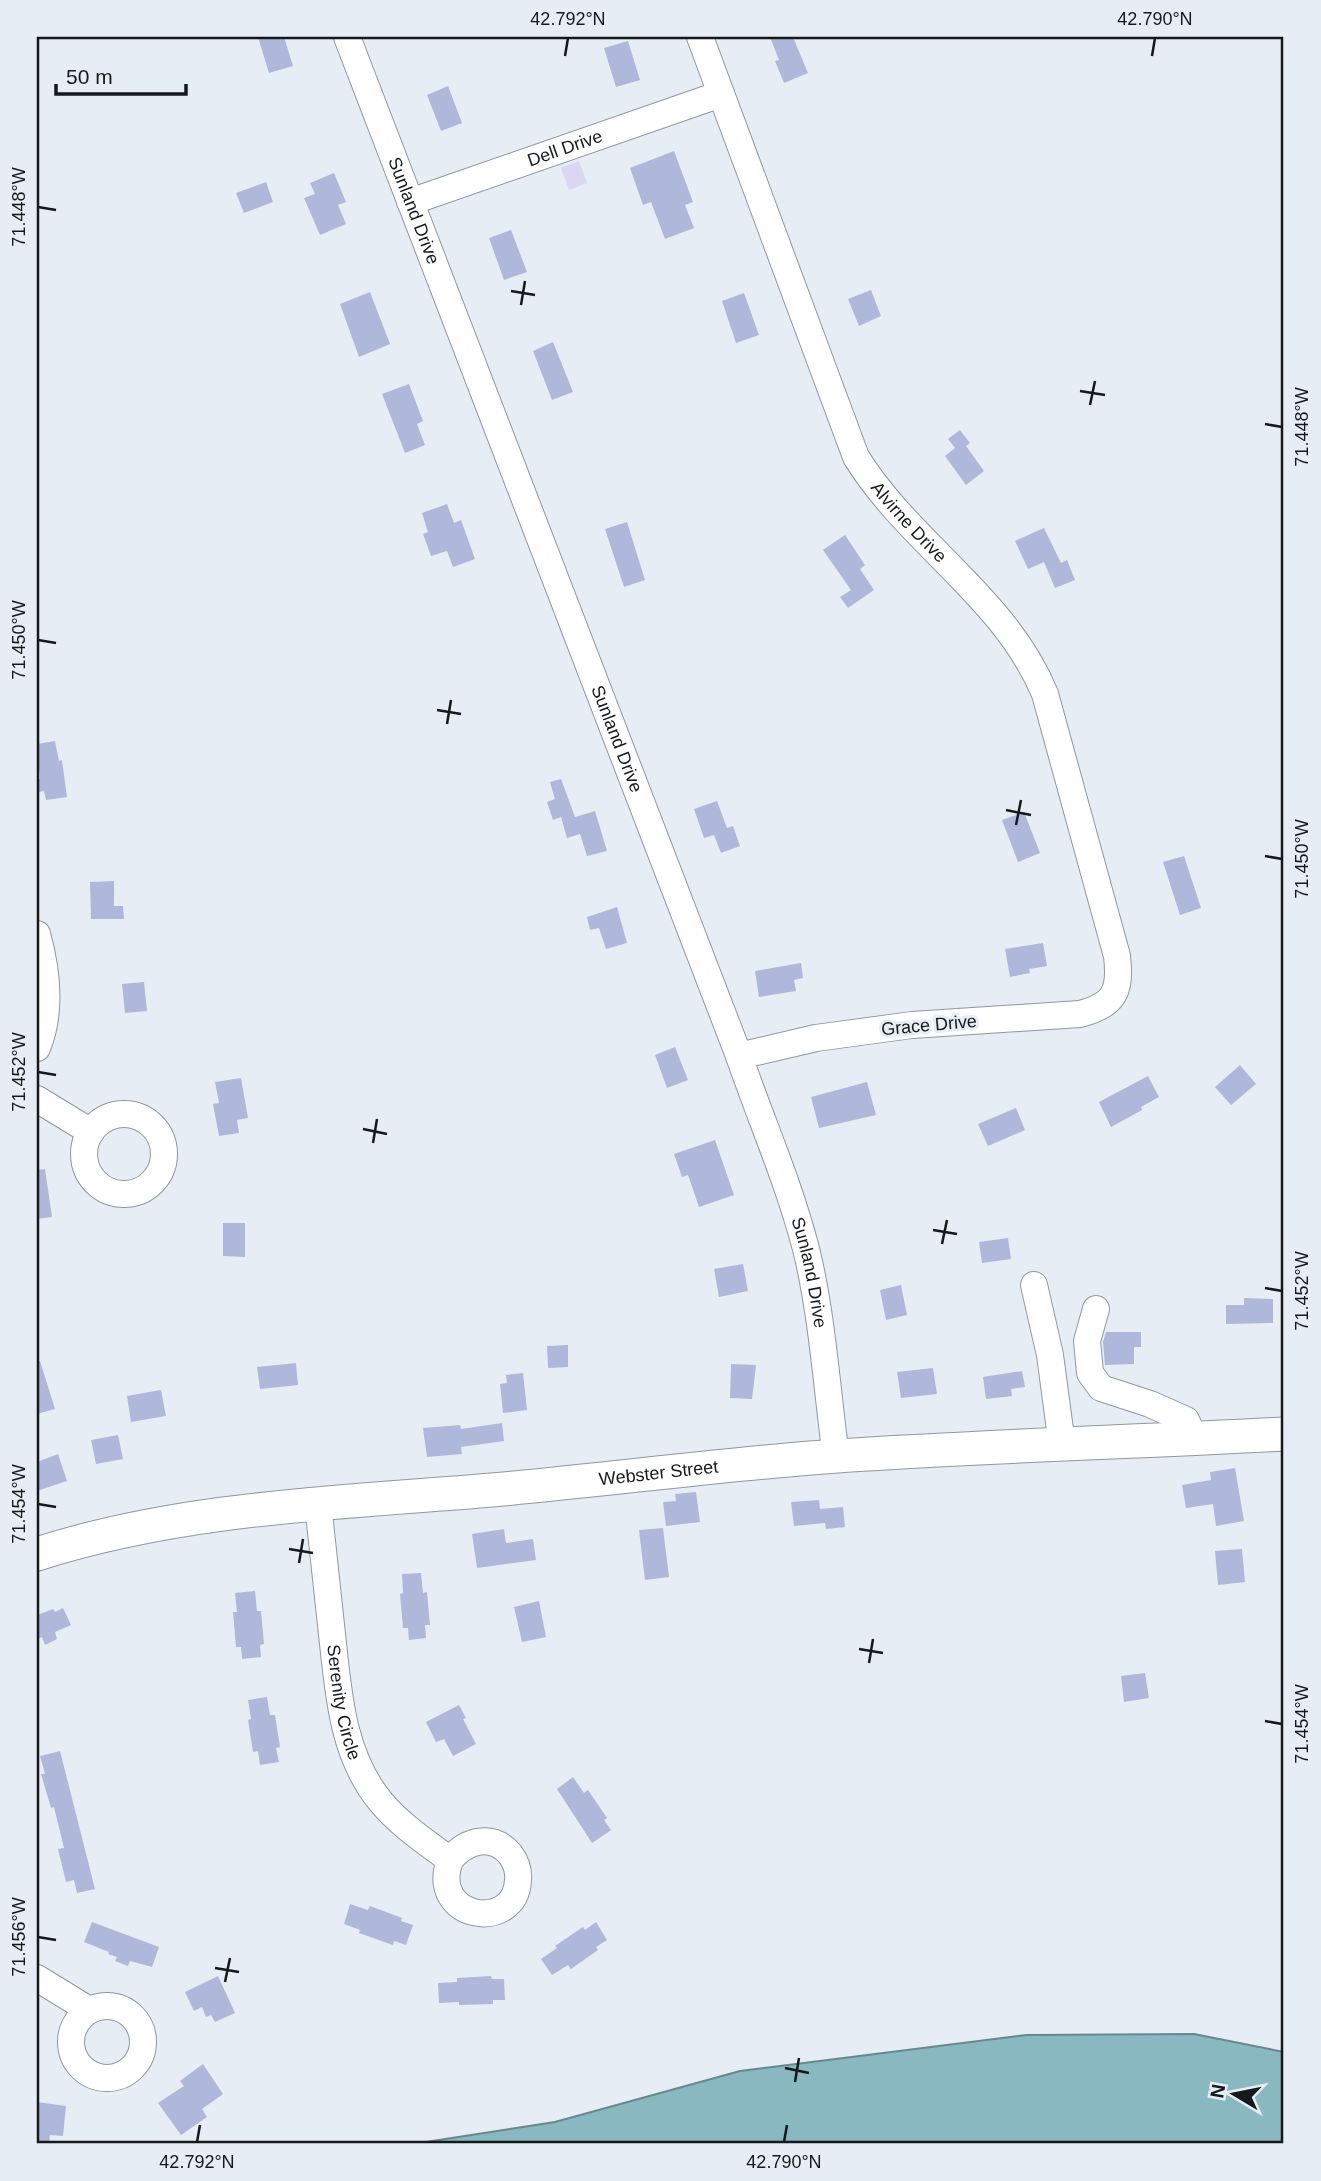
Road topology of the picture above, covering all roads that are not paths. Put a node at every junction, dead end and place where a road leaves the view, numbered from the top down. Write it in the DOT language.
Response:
graph roads {
  1 [pos="347,37"];
  2 [pos="699,37"];
  3 [pos="721,94"];
  4 [pos="410,202"];
  5 [pos="37,934"];
  6 [pos="1114,994"];
  7 [pos="37,1048"];
  8 [pos="739,1056"];
  9 [pos="37,1099"];
  10 [pos="91,1132"];
  11 [pos="1034,1285"];
  12 [pos="1096,1309"];
  13 [pos="1284,1434"];
  14 [pos="1195,1439"];
  15 [pos="1062,1446"];
  16 [pos="836,1457"];
  17 [pos="318,1504"];
  18 [pos="37,1554"];
  19 [pos="450,1860"];
  20 [pos="37,1978"];
  21 [pos="89,2010"];
  1 -- 4 [label="street, Sunland Drive"];
  2 -- 3 [label="street, Alvirne Drive"];
  3 -- 4 [label="street, Dell Drive"];
  3 -- 6 [label="street, Alvirne Drive"];
  4 -- 8 [label="street, Sunland Drive"];
  5 -- 7 [label="street"];
  6 -- 8 [label="street, Grace Drive"];
  8 -- 16 [label="street, Sunland Drive"];
  9 -- 10 [label="street"];
  11 -- 15 [label="street"];
  12 -- 14 [label="street"];
  13 -- 14 [label="main road, Webster Street"];
  14 -- 15 [label="main road, Webster Street"];
  15 -- 16 [label="main road, Webster Street"];
  16 -- 17 [label="main road, Webster Street"];
  17 -- 18 [label="main road, Webster Street"];
  17 -- 19 [label="street, Serenity Circle"];
  20 -- 21 [label="street"];
}
